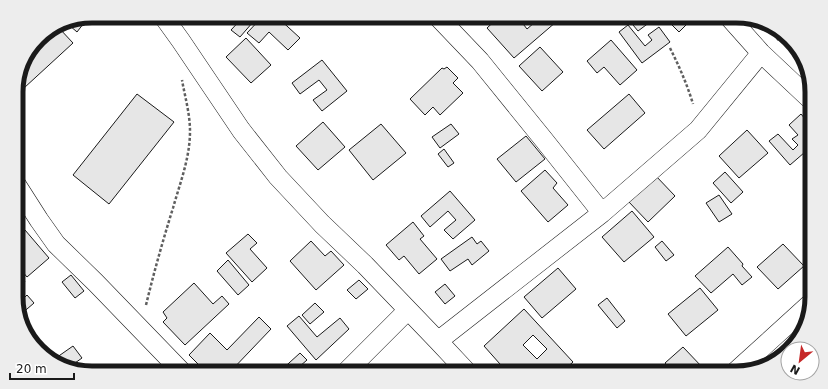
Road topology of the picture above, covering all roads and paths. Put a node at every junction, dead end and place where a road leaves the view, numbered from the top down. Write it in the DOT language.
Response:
graph roads {
  1 [pos="168,23"];
  2 [pos="444,23"];
  3 [pos="734,23"];
  4 [pos="670,48"];
  5 [pos="761,53"];
  6 [pos="182,77"];
  7 [pos="805,94"];
  8 [pos="698,130"];
  9 [pos="23,195"];
  10 [pos="602,213"];
  11 [pos="804,309"];
  12 [pos="408,310"];
  13 [pos="140,328"];
  14 [pos="438,340"];
  15 [pos="176,366"];
  16 [pos="352,366"];
  17 [pos="462,366"];
  18 [pos="742,366"];
  1 -- 12 [label="street"];
  2 -- 10 [label="street"];
  3 -- 5 [label="street"];
  4 -- 8 [label="path"];
  5 -- 7 [label="street"];
  5 -- 8 [label="street"];
  6 -- 13 [label="path"];
  8 -- 10 [label="street"];
  9 -- 13 [label="street"];
  10 -- 14 [label="street"];
  11 -- 18 [label="street"];
  12 -- 14 [label="street"];
  12 -- 16 [label="street"];
  13 -- 15 [label="street"];
  14 -- 17 [label="street"];
}
